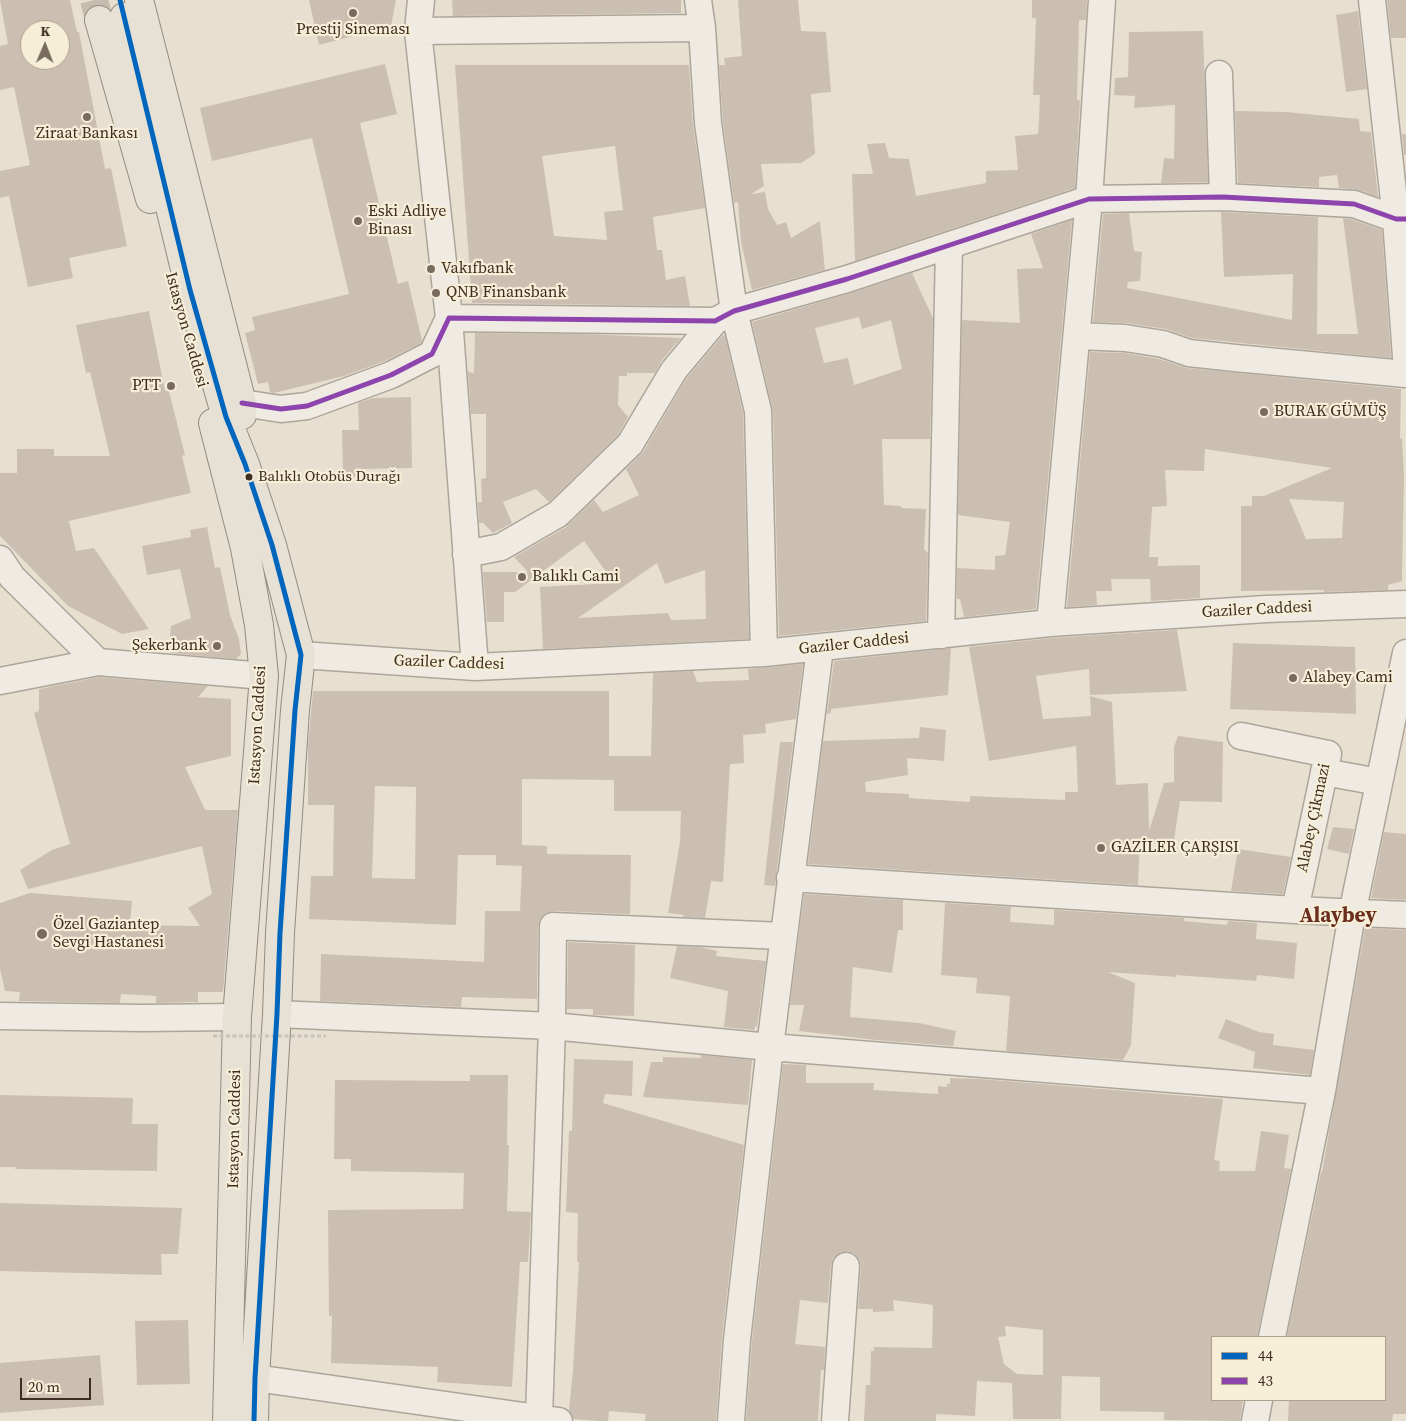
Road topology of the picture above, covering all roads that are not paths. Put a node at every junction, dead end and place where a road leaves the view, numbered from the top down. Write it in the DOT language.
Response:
graph roads {
  1 [pos="422,0"];
  2 [pos="698,0"];
  3 [pos="1102,0"];
  4 [pos="1372,0"];
  5 [pos="121,12"];
  6 [pos="702,28"];
  7 [pos="418,31"];
  8 [pos="1219,74"];
  9 [pos="1223,197"];
  10 [pos="1089,199"];
  11 [pos="1401,219"];
  12 [pos="949,246"];
  13 [pos="724,316"];
  14 [pos="449,318"];
  15 [pos="1077,336"];
  16 [pos="1406,357"];
  17 [pos="1406,374"];
  18 [pos="242,403"];
  19 [pos="245,464"];
  20 [pos="466,554"];
  21 [pos="0,559"];
  22 [pos="1406,604"];
  23 [pos="1050,623"];
  24 [pos="941,635"];
  25 [pos="820,648"];
  26 [pos="764,653"];
  27 [pos="1406,653"];
  28 [pos="301,655"];
  29 [pos="98,662"];
  30 [pos="475,667"];
  31 [pos="264,676"];
  32 [pos="0,681"];
  33 [pos="1241,736"];
  34 [pos="1324,772"];
  35 [pos="1379,782"];
  36 [pos="790,878"];
  37 [pos="1295,910"];
  38 [pos="1352,914"];
  39 [pos="1406,915"];
  40 [pos="783,936"];
  41 [pos="277,1014"];
  42 [pos="0,1016"];
  43 [pos="237,1017"];
  44 [pos="552,1026"];
  45 [pos="770,1047"];
  46 [pos="1322,1091"];
  47 [pos="846,1266"];
  48 [pos="1272,1336"];
  49 [pos="255,1378"];
  50 [pos="1259,1401"];
  51 [pos="465,1415"];
  52 [pos="549,1420"];
  53 [pos="227,1421"];
  54 [pos="254,1421"];
  55 [pos="731,1421"];
  56 [pos="835,1421"];
  57 [pos="1255,1421"];
  1 -- 7 [label="street"];
  2 -- 6 [label="street"];
  3 -- 10 [label="street"];
  4 -- 11 [label="street"];
  5 -- 18 [label="main road"];
  5 -- 19 [label="main road"];
  5 -- 31 [label="main road, Istasyon Caddesi"];
  6 -- 7 [label="street"];
  6 -- 13 [label="street"];
  7 -- 14 [label="street"];
  8 -- 9 [label="street"];
  9 -- 10 [label="street"];
  9 -- 11 [label="street"];
  10 -- 12 [label="street"];
  10 -- 15 [label="street"];
  11 -- 16 [label="street"];
  12 -- 13 [label="street"];
  12 -- 24 [label="street"];
  13 -- 14 [label="street"];
  13 -- 20 [label="street"];
  13 -- 26 [label="street"];
  14 -- 18 [label="street"];
  14 -- 20 [label="street"];
  15 -- 17 [label="street"];
  15 -- 23 [label="street"];
  18 -- 19 [label="main road"];
  19 -- 28 [label="main road"];
  20 -- 30 [label="street"];
  21 -- 29 [label="street"];
  22 -- 23 [label="street, Gaziler Caddesi"];
  23 -- 24 [label="street, Gaziler Caddesi"];
  24 -- 25 [label="street, Gaziler Caddesi"];
  25 -- 26 [label="street, Gaziler Caddesi"];
  25 -- 36 [label="street"];
  26 -- 30 [label="street, Gaziler Caddesi"];
  27 -- 35 [label="street"];
  28 -- 30 [label="street, Gaziler Caddesi"];
  28 -- 41 [label="main road"];
  29 -- 31 [label="street"];
  29 -- 32 [label="street"];
  31 -- 43 [label="main road, Istasyon Caddesi"];
  33 -- 34 [label="street, Alabey Çikmazi"];
  34 -- 35 [label="street"];
  34 -- 37 [label="street, Alabey Çikmazi"];
  35 -- 38 [label="street"];
  36 -- 37 [label="street"];
  36 -- 40 [label="street"];
  37 -- 38 [label="street"];
  38 -- 39 [label="street"];
  38 -- 46 [label="street"];
  40 -- 44 [label="street"];
  40 -- 45 [label="street"];
  41 -- 44 [label="street"];
  41 -- 49 [label="main road"];
  42 -- 43 [label="street"];
  43 -- 53 [label="main road, Istasyon Caddesi"];
  44 -- 45 [label="street"];
  44 -- 52 [label="street"];
  45 -- 46 [label="street"];
  45 -- 55 [label="street"];
  46 -- 48 [label="street"];
  47 -- 56 [label="street"];
  49 -- 51 [label="street"];
  49 -- 54 [label="main road"];
  50 -- 57 [label="street"];
  51 -- 52 [label="street"];
}
